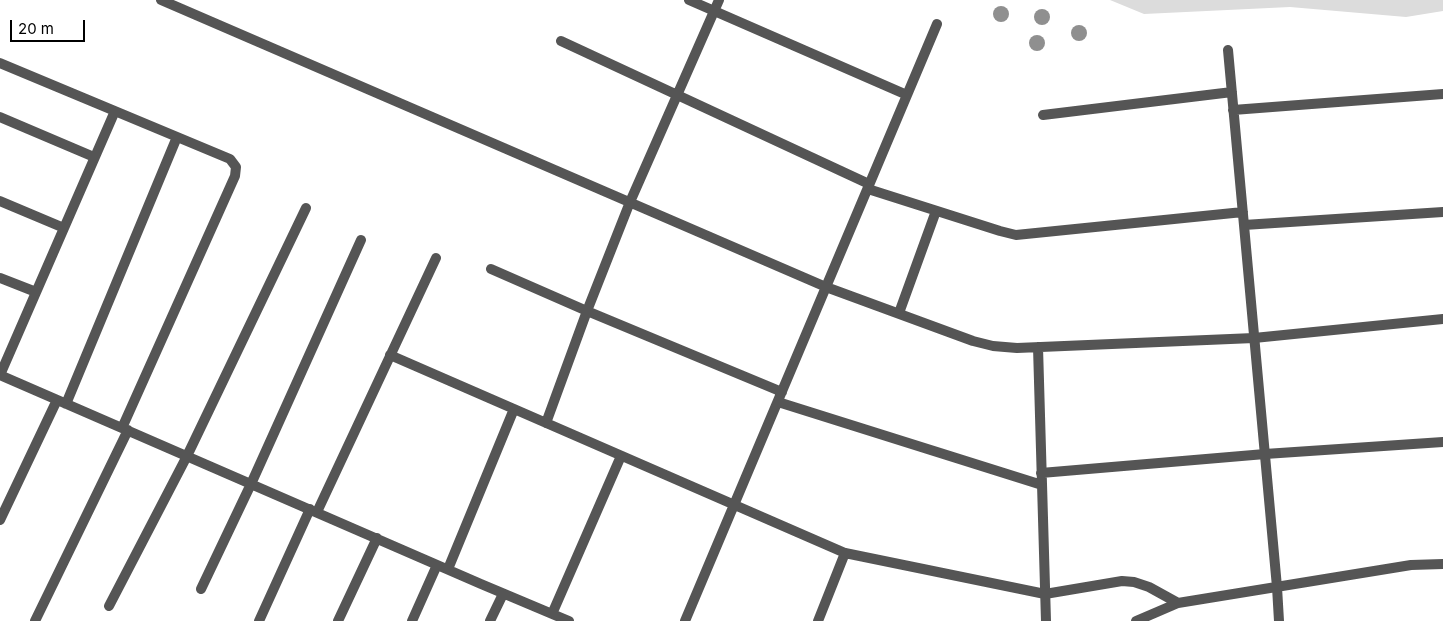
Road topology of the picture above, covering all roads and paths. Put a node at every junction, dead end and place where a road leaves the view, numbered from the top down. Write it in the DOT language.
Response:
graph roads {
  1 [pos="161,0"];
  2 [pos="689,0"];
  3 [pos="719,0"];
  4 [pos="714,11"];
  5 [pos="937,24"];
  6 [pos="561,41"];
  7 [pos="1228,50"];
  8 [pos="0,63"];
  9 [pos="1232,92"];
  10 [pos="1443,94"];
  11 [pos="677,95"];
  12 [pos="907,95"];
  13 [pos="1233,110"];
  14 [pos="115,111"];
  15 [pos="1043,115"];
  16 [pos="0,117"];
  17 [pos="177,137"];
  18 [pos="94,157"];
  19 [pos="868,187"];
  20 [pos="0,201"];
  21 [pos="630,202"];
  22 [pos="306,208"];
  23 [pos="936,211"];
  24 [pos="1243,212"];
  25 [pos="1443,212"];
  26 [pos="1244,225"];
  27 [pos="64,228"];
  28 [pos="361,240"];
  29 [pos="436,258"];
  30 [pos="491,269"];
  31 [pos="0,278"];
  32 [pos="826,287"];
  33 [pos="36,292"];
  34 [pos="587,311"];
  35 [pos="899,314"];
  36 [pos="1443,319"];
  37 [pos="1254,338"];
  38 [pos="1038,347"];
  39 [pos="390,355"];
  40 [pos="0,375"];
  41 [pos="782,392"];
  42 [pos="62,402"];
  43 [pos="778,402"];
  44 [pos="514,409"];
  45 [pos="546,423"];
  46 [pos="125,429"];
  47 [pos="1443,442"];
  48 [pos="1265,454"];
  49 [pos="187,456"];
  50 [pos="621,456"];
  51 [pos="1042,473"];
  52 [pos="251,484"];
  53 [pos="1042,485"];
  54 [pos="734,505"];
  55 [pos="314,511"];
  56 [pos="0,520"];
  57 [pos="377,538"];
  58 [pos="844,553"];
  59 [pos="437,564"];
  60 [pos="1443,564"];
  61 [pos="448,569"];
  62 [pos="1277,587"];
  63 [pos="201,589"];
  64 [pos="503,594"];
  65 [pos="1045,594"];
  66 [pos="1178,603"];
  67 [pos="109,606"];
  68 [pos="552,614"];
  69 [pos="35,621"];
  70 [pos="259,621"];
  71 [pos="338,621"];
  72 [pos="412,621"];
  73 [pos="490,621"];
  74 [pos="567,621"];
  75 [pos="685,621"];
  76 [pos="818,621"];
  77 [pos="1046,621"];
  78 [pos="1136,621"];
  79 [pos="1279,621"];
  1 -- 21 [label="street"];
  2 -- 4 [label="street"];
  3 -- 4 [label="street"];
  4 -- 11 [label="street"];
  4 -- 12 [label="street"];
  5 -- 12 [label="street"];
  6 -- 11 [label="street"];
  7 -- 9 [label="street"];
  8 -- 14 [label="street"];
  9 -- 13 [label="street"];
  9 -- 15 [label="street"];
  10 -- 13 [label="street"];
  11 -- 19 [label="street"];
  11 -- 21 [label="street"];
  12 -- 19 [label="street"];
  13 -- 24 [label="street"];
  14 -- 17 [label="street"];
  14 -- 18 [label="street"];
  16 -- 18 [label="street"];
  17 -- 42 [label="street"];
  17 -- 46 [label="street"];
  18 -- 27 [label="street"];
  19 -- 23 [label="street"];
  19 -- 32 [label="street"];
  20 -- 27 [label="street"];
  21 -- 32 [label="street"];
  21 -- 34 [label="street"];
  22 -- 49 [label="street"];
  23 -- 24 [label="street"];
  23 -- 35 [label="street"];
  24 -- 26 [label="street"];
  25 -- 26 [label="street"];
  26 -- 37 [label="street"];
  27 -- 33 [label="street"];
  28 -- 52 [label="street"];
  29 -- 39 [label="street"];
  30 -- 34 [label="street"];
  31 -- 33 [label="street"];
  32 -- 35 [label="street"];
  32 -- 41 [label="street"];
  33 -- 40 [label="street"];
  34 -- 41 [label="street"];
  34 -- 45 [label="street"];
  35 -- 38 [label="street"];
  36 -- 37 [label="street"];
  37 -- 38 [label="street"];
  37 -- 48 [label="street"];
  38 -- 51 [label="street"];
  39 -- 44 [label="street"];
  39 -- 55 [label="street"];
  40 -- 42 [label="street"];
  41 -- 43 [label="street"];
  42 -- 46 [label="street"];
  42 -- 56 [label="street"];
  43 -- 53 [label="street"];
  43 -- 54 [label="street"];
  44 -- 45 [label="street"];
  44 -- 61 [label="street"];
  45 -- 50 [label="street"];
  46 -- 49 [label="street"];
  46 -- 69 [label="street"];
  47 -- 48 [label="street"];
  48 -- 51 [label="street"];
  48 -- 62 [label="street"];
  49 -- 52 [label="street"];
  49 -- 67 [label="street"];
  50 -- 54 [label="street"];
  50 -- 68 [label="street"];
  51 -- 53 [label="street"];
  52 -- 55 [label="street"];
  52 -- 63 [label="street"];
  53 -- 65 [label="street"];
  54 -- 58 [label="street"];
  54 -- 75 [label="street"];
  55 -- 57 [label="street"];
  55 -- 70 [label="street"];
  57 -- 59 [label="street"];
  57 -- 71 [label="street"];
  58 -- 65 [label="street"];
  58 -- 76 [label="street"];
  59 -- 61 [label="street"];
  59 -- 72 [label="street"];
  60 -- 62 [label="street"];
  61 -- 64 [label="street"];
  62 -- 66 [label="street"];
  62 -- 79 [label="street"];
  64 -- 68 [label="street"];
  64 -- 73 [label="street"];
  65 -- 66 [label="street"];
  65 -- 77 [label="street"];
  66 -- 78 [label="street"];
  68 -- 74 [label="street"];
}
